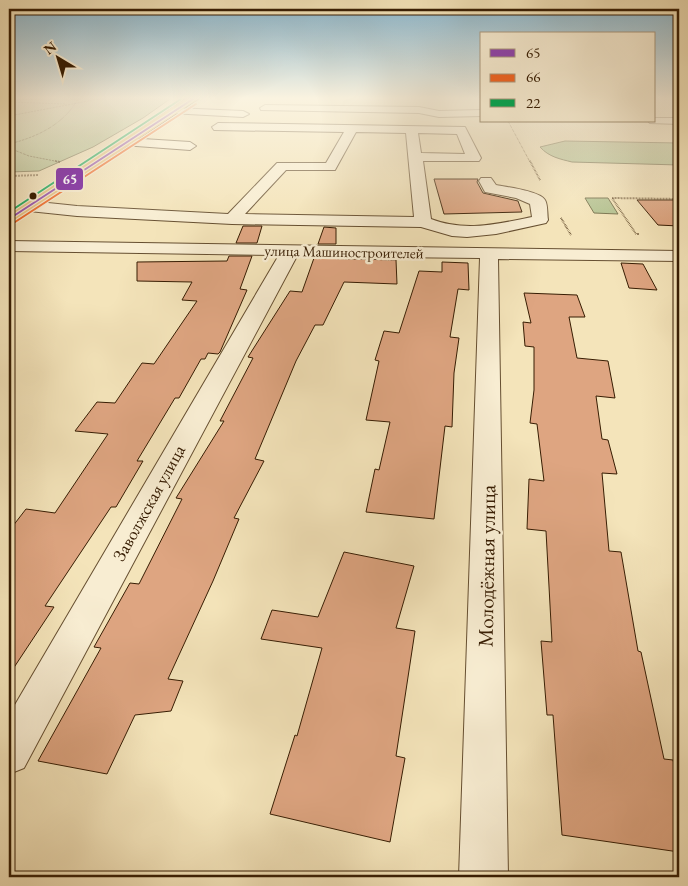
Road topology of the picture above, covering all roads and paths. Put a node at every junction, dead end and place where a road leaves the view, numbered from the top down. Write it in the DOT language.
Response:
graph roads {
  1 [pos="23,140"];
  2 [pos="130,140"];
  3 [pos="346,140"];
  4 [pos="413,140"];
  5 [pos="466,140"];
  6 [pos="127,142"];
  7 [pos="9,144"];
  8 [pos="190,146"];
  9 [pos="9,148"];
  10 [pos="415,157"];
  11 [pos="64,162"];
  12 [pos="39,175"];
  13 [pos="9,176"];
  14 [pos="486,181"];
  15 [pos="679,199"];
  16 [pos="29,206"];
  17 [pos="9,219"];
  18 [pos="232,219"];
  19 [pos="423,222"];
  20 [pos="645,234"];
  21 [pos="9,246"];
  22 [pos="290,252"];
  23 [pos="490,254"];
  24 [pos="679,256"];
  25 [pos="9,754"];
  26 [pos="484,877"];
  1 -- 7 [label="path"];
  2 -- 6 [label="main road"];
  3 -- 18 [label="street"];
  4 -- 10 [label="street"];
  5 -- 10 [label="street"];
  6 -- 8 [label="street"];
  6 -- 16 [label="main road"];
  9 -- 11 [label="path"];
  10 -- 19 [label="street"];
  12 -- 13 [label="path"];
  14 -- 19 [label="street"];
  15 -- 20 [label="path"];
  16 -- 17 [label="main road"];
  16 -- 18 [label="street"];
  18 -- 19 [label="street"];
  21 -- 22 [label="street, улица Машиностроителей"];
  22 -- 23 [label="street, улица Машиностроителей"];
  22 -- 25 [label="street, Заволжская улица"];
  23 -- 24 [label="street, улица Машиностроителей"];
  23 -- 26 [label="street, Молодёжная улица"];
}
